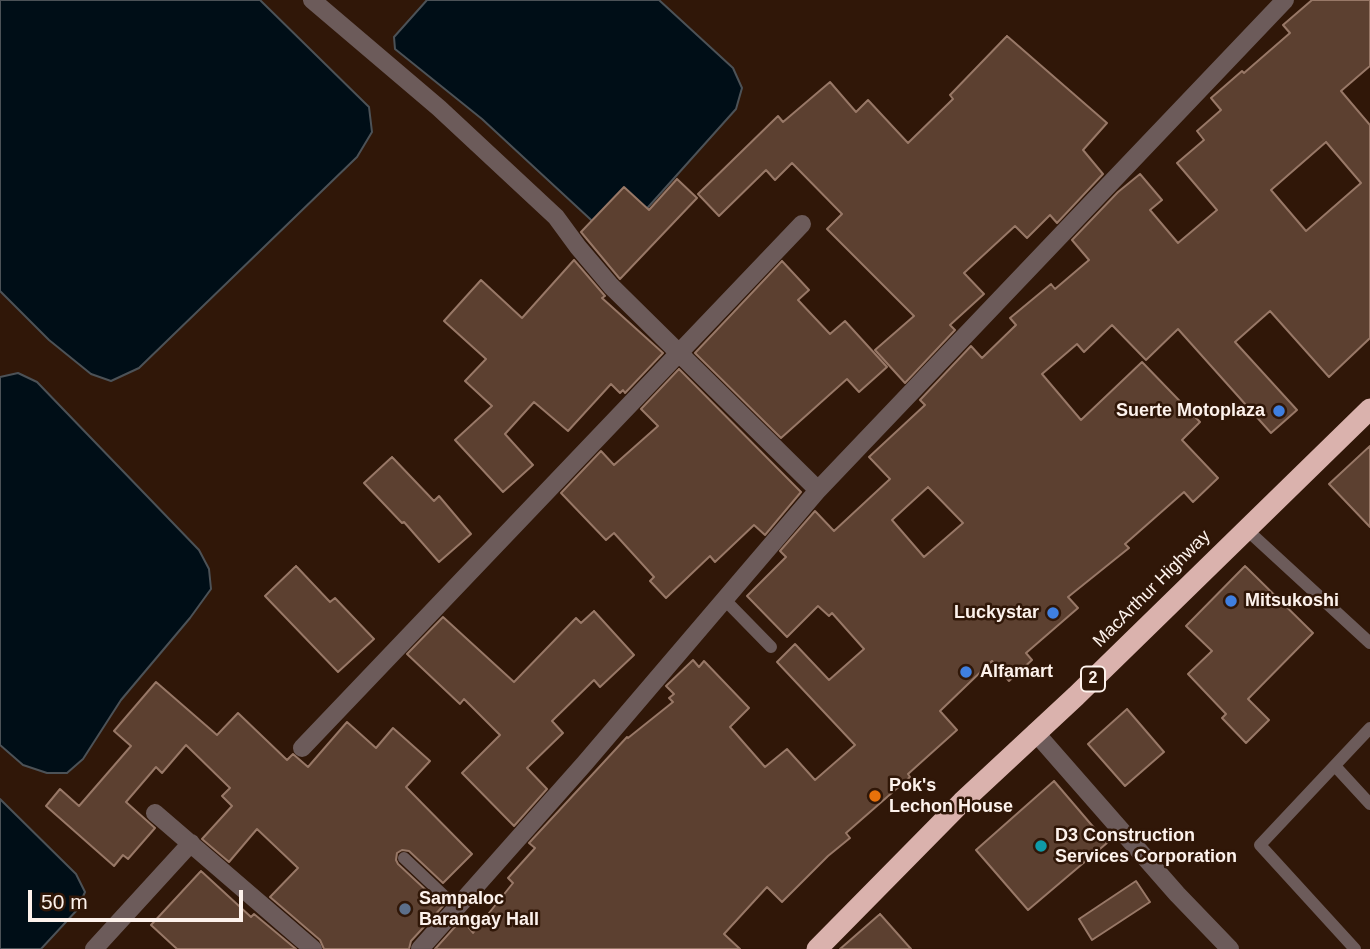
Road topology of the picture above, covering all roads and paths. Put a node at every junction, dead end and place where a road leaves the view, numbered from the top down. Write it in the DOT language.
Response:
graph roads {
  1 [pos="312,0"];
  2 [pos="1285,0"];
  3 [pos="802,224"];
  4 [pos="678,351"];
  5 [pos="1370,410"];
  6 [pos="818,490"];
  7 [pos="1246,528"];
  8 [pos="725,600"];
  9 [pos="1370,643"];
  10 [pos="771,647"];
  11 [pos="1370,728"];
  12 [pos="1035,732"];
  13 [pos="299,751"];
  14 [pos="1335,766"];
  15 [pos="1370,804"];
  16 [pos="155,813"];
  17 [pos="191,843"];
  18 [pos="404,858"];
  19 [pos="457,908"];
  20 [pos="93,949"];
  21 [pos="313,949"];
  22 [pos="420,949"];
  23 [pos="817,949"];
  24 [pos="1230,949"];
  25 [pos="1355,949"];
  1 -- 4 [label="street"];
  2 -- 6 [label="street"];
  3 -- 4 [label="street"];
  4 -- 6 [label="street"];
  4 -- 13 [label="street"];
  5 -- 7 [label="highway, MacArthur Highway / 2"];
  6 -- 8 [label="street"];
  7 -- 9 [label="lane"];
  7 -- 12 [label="highway, MacArthur Highway / 2"];
  8 -- 10 [label="lane"];
  8 -- 19 [label="street"];
  11 -- 14 [label="lane"];
  12 -- 23 [label="highway, MacArthur Highway / 2"];
  12 -- 24 [label="street"];
  14 -- 15 [label="lane"];
  14 -- 25 [label="lane"];
  16 -- 17 [label="street"];
  17 -- 20 [label="street"];
  17 -- 21 [label="street"];
  18 -- 19 [label="lane"];
  19 -- 22 [label="street"];
}
